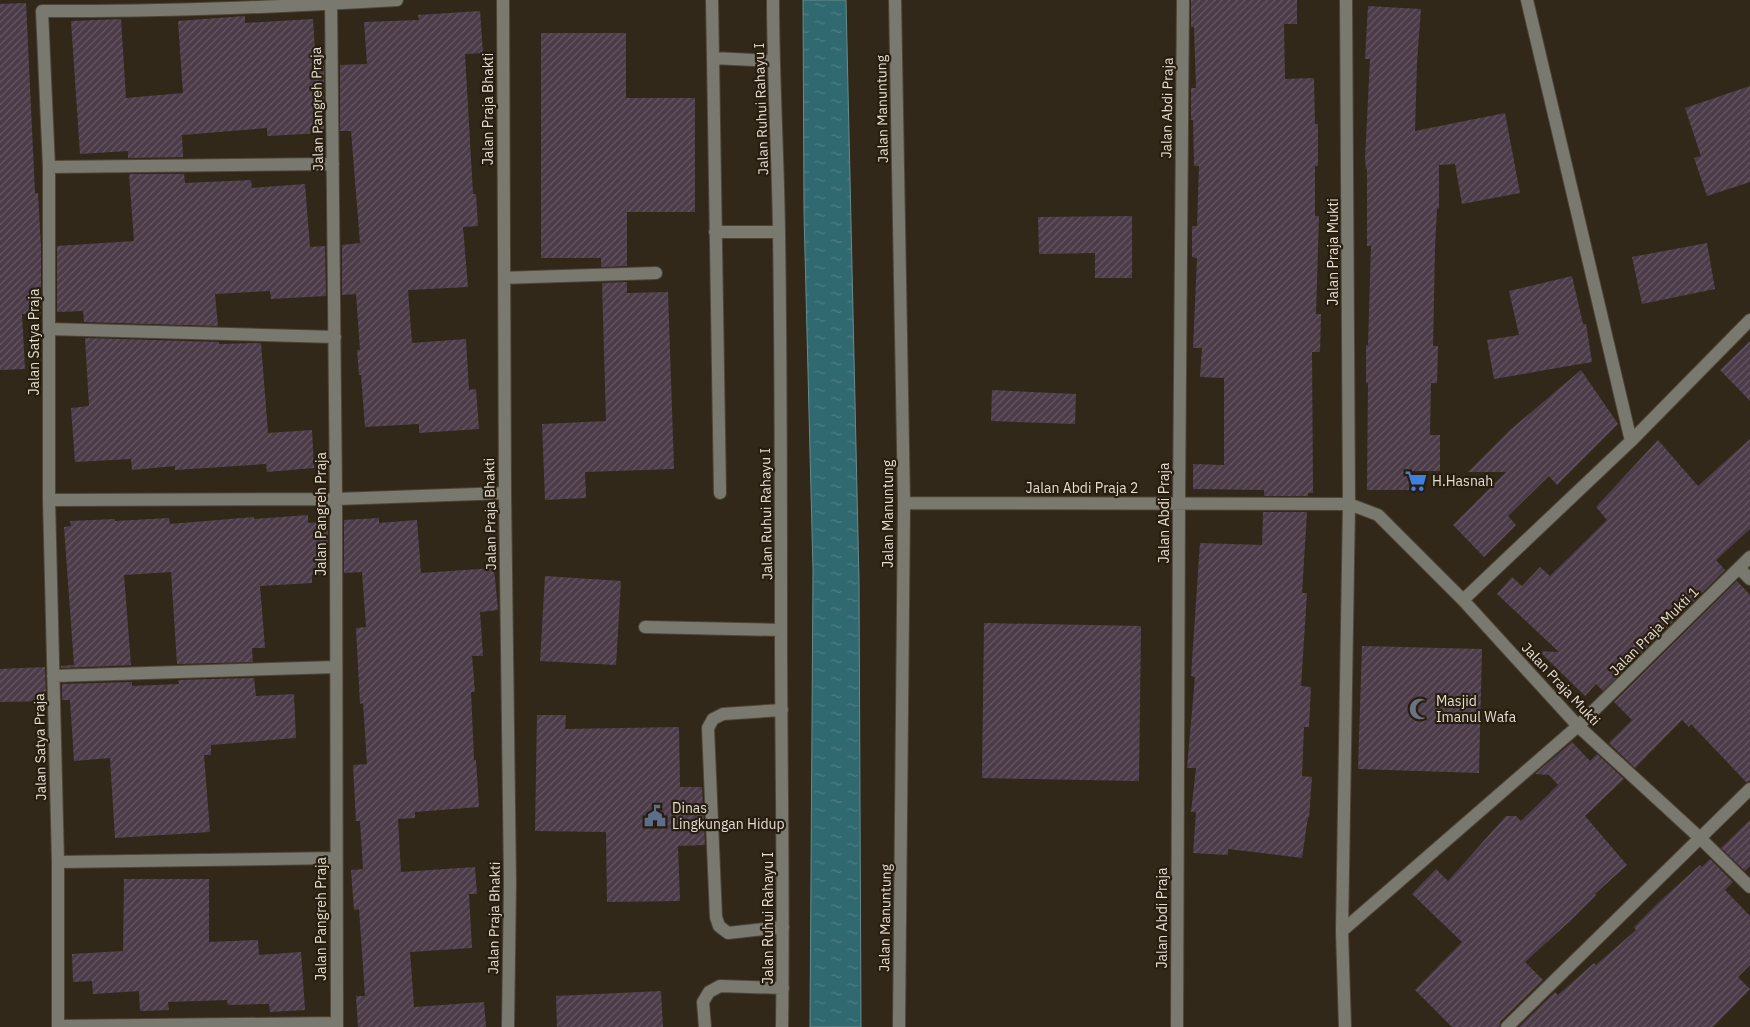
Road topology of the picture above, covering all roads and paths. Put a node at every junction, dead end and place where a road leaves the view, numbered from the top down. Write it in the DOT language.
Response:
graph roads {
  1 [pos="396,0"];
  2 [pos="503,0"];
  3 [pos="712,0"];
  4 [pos="774,0"];
  5 [pos="895,0"];
  6 [pos="1183,0"];
  7 [pos="1346,0"];
  8 [pos="1527,0"];
  9 [pos="331,2"];
  10 [pos="170,4"];
  11 [pos="42,5"];
  12 [pos="713,58"];
  13 [pos="773,60"];
  14 [pos="333,164"];
  15 [pos="49,167"];
  16 [pos="716,232"];
  17 [pos="779,232"];
  18 [pos="656,273"];
  19 [pos="504,278"];
  20 [pos="1750,320"];
  21 [pos="49,329"];
  22 [pos="335,336"];
  23 [pos="1631,441"];
  24 [pos="505,493"];
  25 [pos="720,493"];
  26 [pos="336,499"];
  27 [pos="49,500"];
  28 [pos="904,502"];
  29 [pos="1178,502"];
  30 [pos="1350,504"];
  31 [pos="1750,557"];
  32 [pos="1739,568"];
  33 [pos="1750,579"];
  34 [pos="1463,600"];
  35 [pos="645,627"];
  36 [pos="781,630"];
  37 [pos="336,667"];
  38 [pos="53,676"];
  39 [pos="782,710"];
  40 [pos="1578,726"];
  41 [pos="1750,789"];
  42 [pos="1700,838"];
  43 [pos="336,858"];
  44 [pos="58,862"];
  45 [pos="1750,887"];
  46 [pos="783,927"];
  47 [pos="1342,931"];
  48 [pos="783,988"];
  49 [pos="337,1025"];
  50 [pos="58,1026"];
  51 [pos="508,1027"];
  52 [pos="705,1027"];
  53 [pos="782,1027"];
  54 [pos="899,1027"];
  55 [pos="1177,1027"];
  56 [pos="1345,1027"];
  57 [pos="1507,1027"];
  1 -- 9 [label="street, Jalan Satya Praja"];
  2 -- 19 [label="street, Jalan Praja Bhakti"];
  3 -- 12 [label="street"];
  4 -- 13 [label="street, Jalan Ruhui Rahayu I"];
  5 -- 28 [label="street, Jalan Manuntung"];
  6 -- 29 [label="street, Jalan Abdi Praja"];
  7 -- 30 [label="street, Jalan Praja Mukti"];
  8 -- 23 [label="street"];
  9 -- 10 [label="street, Jalan Satya Praja"];
  9 -- 14 [label="street, Jalan Pangreh Praja"];
  10 -- 11 [label="street, Jalan Satya Praja"];
  11 -- 15 [label="street, Jalan Satya Praja"];
  12 -- 13 [label="street"];
  12 -- 16 [label="street"];
  13 -- 17 [label="street, Jalan Ruhui Rahayu I"];
  14 -- 15 [label="street"];
  14 -- 22 [label="street, Jalan Pangreh Praja"];
  15 -- 21 [label="street, Jalan Satya Praja"];
  16 -- 17 [label="street"];
  16 -- 25 [label="street"];
  17 -- 36 [label="street, Jalan Ruhui Rahayu I"];
  18 -- 19 [label="street"];
  19 -- 24 [label="street, Jalan Praja Bhakti"];
  20 -- 23 [label="street"];
  21 -- 22 [label="street"];
  21 -- 27 [label="street, Jalan Satya Praja"];
  22 -- 26 [label="street, Jalan Pangreh Praja"];
  23 -- 34 [label="street"];
  24 -- 26 [label="street"];
  24 -- 51 [label="street, Jalan Praja Bhakti"];
  26 -- 27 [label="street"];
  26 -- 37 [label="street, Jalan Pangreh Praja"];
  27 -- 38 [label="street, Jalan Satya Praja"];
  28 -- 29 [label="street, Jalan Abdi Praja 2"];
  28 -- 54 [label="street, Jalan Manuntung"];
  29 -- 30 [label="street, Jalan Abdi Praja 2"];
  29 -- 55 [label="street, Jalan Abdi Praja"];
  30 -- 34 [label="street, Jalan Praja Mukti"];
  30 -- 47 [label="street, Jalan Praja Mukti"];
  31 -- 32 [label="street, Jalan Praja Mukti 1"];
  32 -- 33 [label="street"];
  32 -- 40 [label="street, Jalan Praja Mukti 1"];
  34 -- 40 [label="street, Jalan Praja Mukti"];
  35 -- 36 [label="street"];
  36 -- 39 [label="street, Jalan Ruhui Rahayu I"];
  37 -- 38 [label="street"];
  37 -- 43 [label="street, Jalan Pangreh Praja"];
  38 -- 44 [label="street, Jalan Satya Praja"];
  39 -- 46 [label="street, Jalan Ruhui Rahayu I"];
  39 -- 46 [label="street"];
  40 -- 42 [label="street, Jalan Praja Mukti"];
  40 -- 47 [label="street, Jalan Praja Mukti 1"];
  41 -- 42 [label="street"];
  42 -- 45 [label="street, Jalan Praja Mukti"];
  42 -- 57 [label="street"];
  43 -- 44 [label="street"];
  43 -- 49 [label="street, Jalan Pangreh Praja"];
  44 -- 50 [label="street, Jalan Satya Praja"];
  46 -- 48 [label="street, Jalan Ruhui Rahayu I"];
  47 -- 56 [label="street, Jalan Praja Mukti"];
  48 -- 52 [label="street"];
  48 -- 53 [label="street, Jalan Ruhui Rahayu I"];
  49 -- 50 [label="street"];
}
